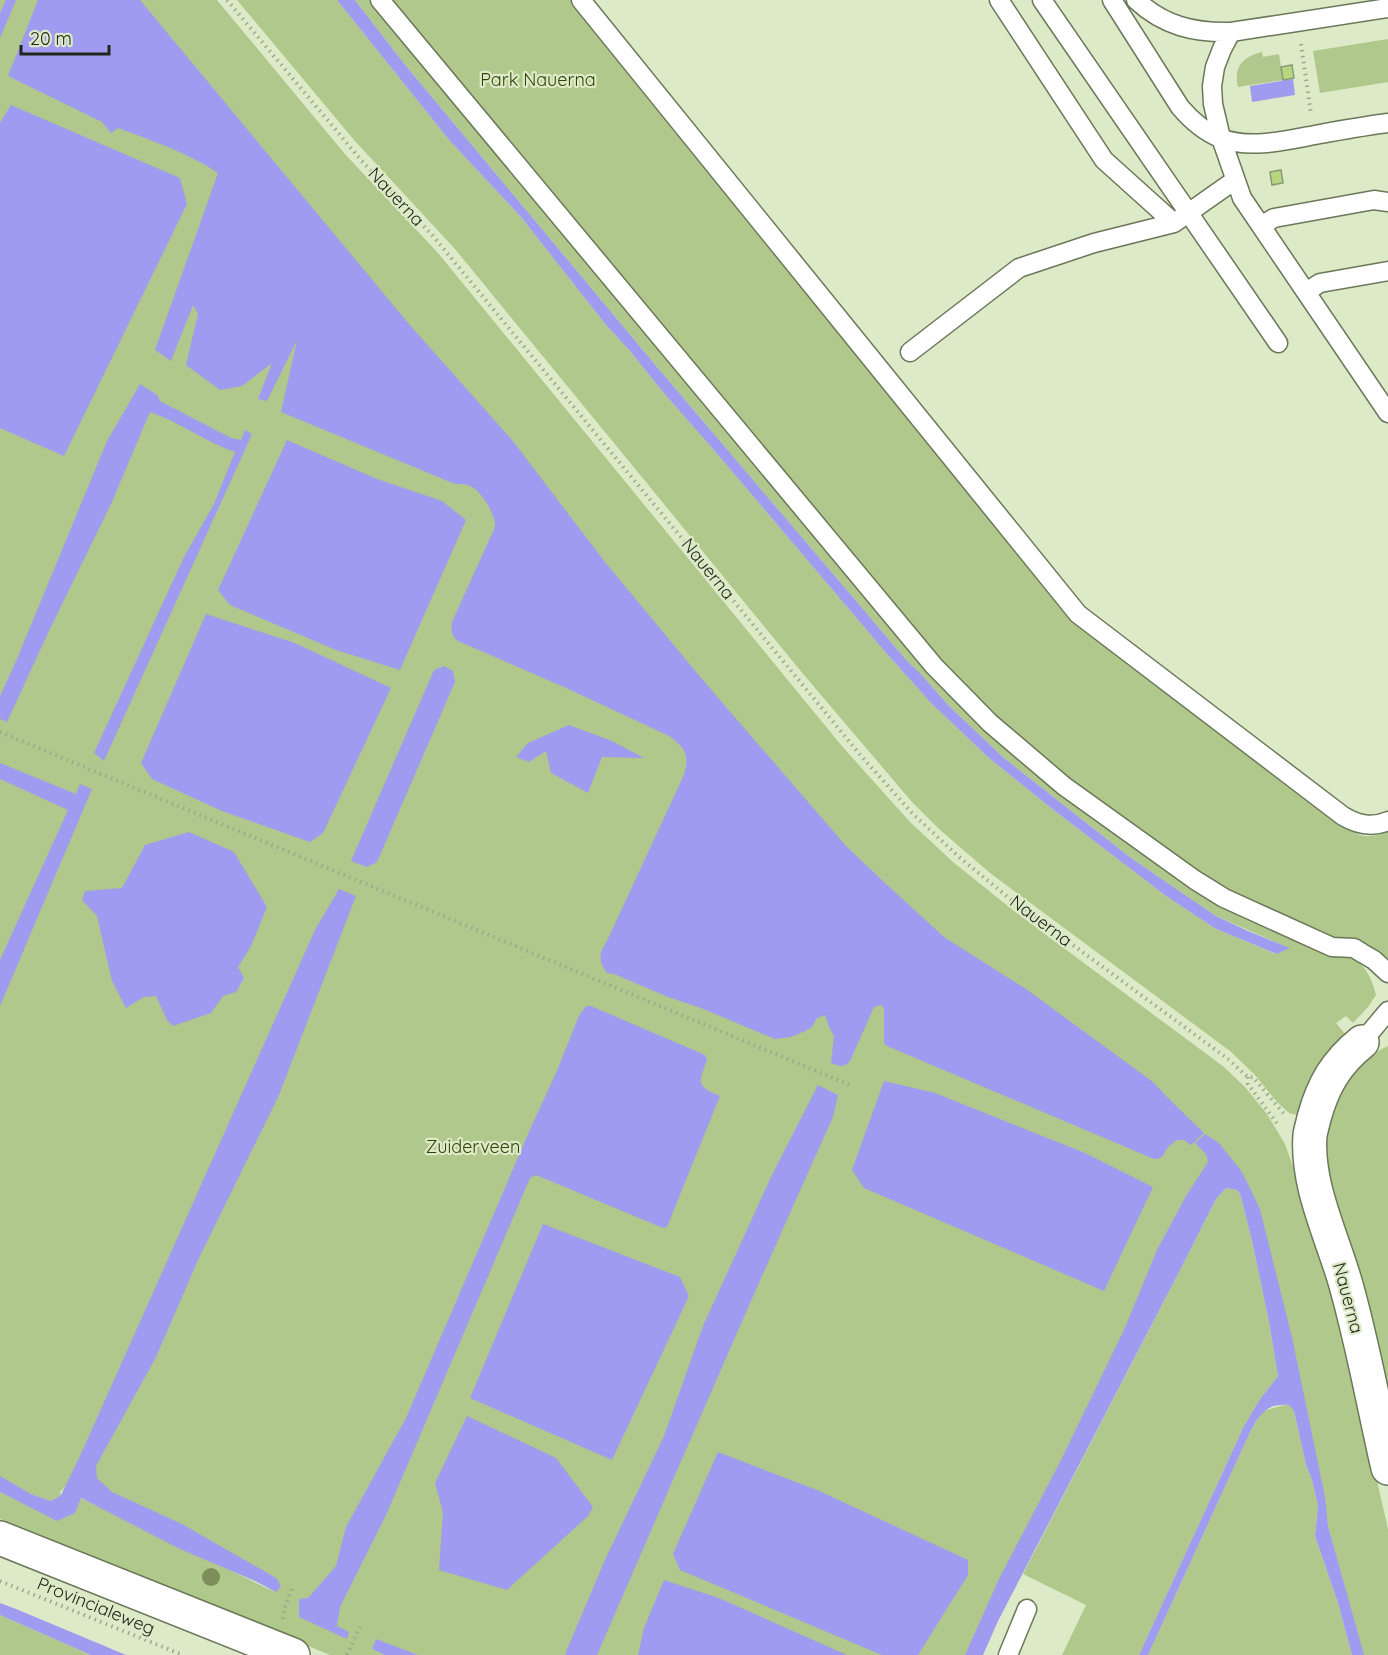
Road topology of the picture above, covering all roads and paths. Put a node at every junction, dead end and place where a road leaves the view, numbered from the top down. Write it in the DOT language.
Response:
graph roads {
  1 [pos="227,0"];
  2 [pos="380,0"];
  3 [pos="582,0"];
  4 [pos="999,0"];
  5 [pos="1042,0"];
  6 [pos="1112,0"];
  7 [pos="1136,0"];
  8 [pos="1388,8"];
  9 [pos="1297,22"];
  10 [pos="1231,32"];
  11 [pos="1388,123"];
  12 [pos="1315,135"];
  13 [pos="1221,138"];
  14 [pos="1235,180"];
  15 [pos="1388,202"];
  16 [pos="1181,218"];
  17 [pos="1261,226"];
  18 [pos="1388,271"];
  19 [pos="1306,292"];
  20 [pos="1278,343"];
  21 [pos="910,352"];
  22 [pos="1388,413"];
  23 [pos="0,732"];
  24 [pos="1388,821"];
  25 [pos="1388,973"];
  26 [pos="1387,1015"];
  27 [pos="1362,1042"];
  28 [pos="1248,1077"];
  29 [pos="850,1085"];
  30 [pos="1271,1097"];
  31 [pos="1263,1104"];
  32 [pos="1388,1468"];
  33 [pos="0,1538"];
  34 [pos="0,1581"];
  35 [pos="1027,1609"];
  36 [pos="360,1627"];
  37 [pos="183,1655"];
  38 [pos="293,1655"];
  39 [pos="346,1655"];
  40 [pos="1008,1655"];
  1 -- 28 [label="path, Nauerna"];
  2 -- 25 [label="lane"];
  3 -- 24 [label="lane"];
  4 -- 16 [label="lane"];
  5 -- 16 [label="lane"];
  6 -- 13 [label="lane"];
  7 -- 10 [label="lane"];
  8 -- 9 [label="lane"];
  9 -- 10 [label="lane"];
  9 -- 12 [label="path"];
  10 -- 13 [label="lane"];
  11 -- 12 [label="lane"];
  12 -- 13 [label="lane"];
  13 -- 14 [label="lane"];
  14 -- 16 [label="lane"];
  14 -- 17 [label="lane"];
  15 -- 17 [label="lane"];
  16 -- 20 [label="lane"];
  16 -- 21 [label="lane"];
  17 -- 19 [label="lane"];
  18 -- 19 [label="lane"];
  19 -- 22 [label="lane"];
  23 -- 29 [label="path"];
  26 -- 27 [label="lane, Nauerna"];
  27 -- 32 [label="street, Nauerna"];
  28 -- 30 [label="path, Nauerna"];
  28 -- 31 [label="path, Nauerna"];
  33 -- 38 [label="street"];
  34 -- 37 [label="path, Provincialeweg"];
  35 -- 40 [label="lane"];
  36 -- 39 [label="path"];
}
